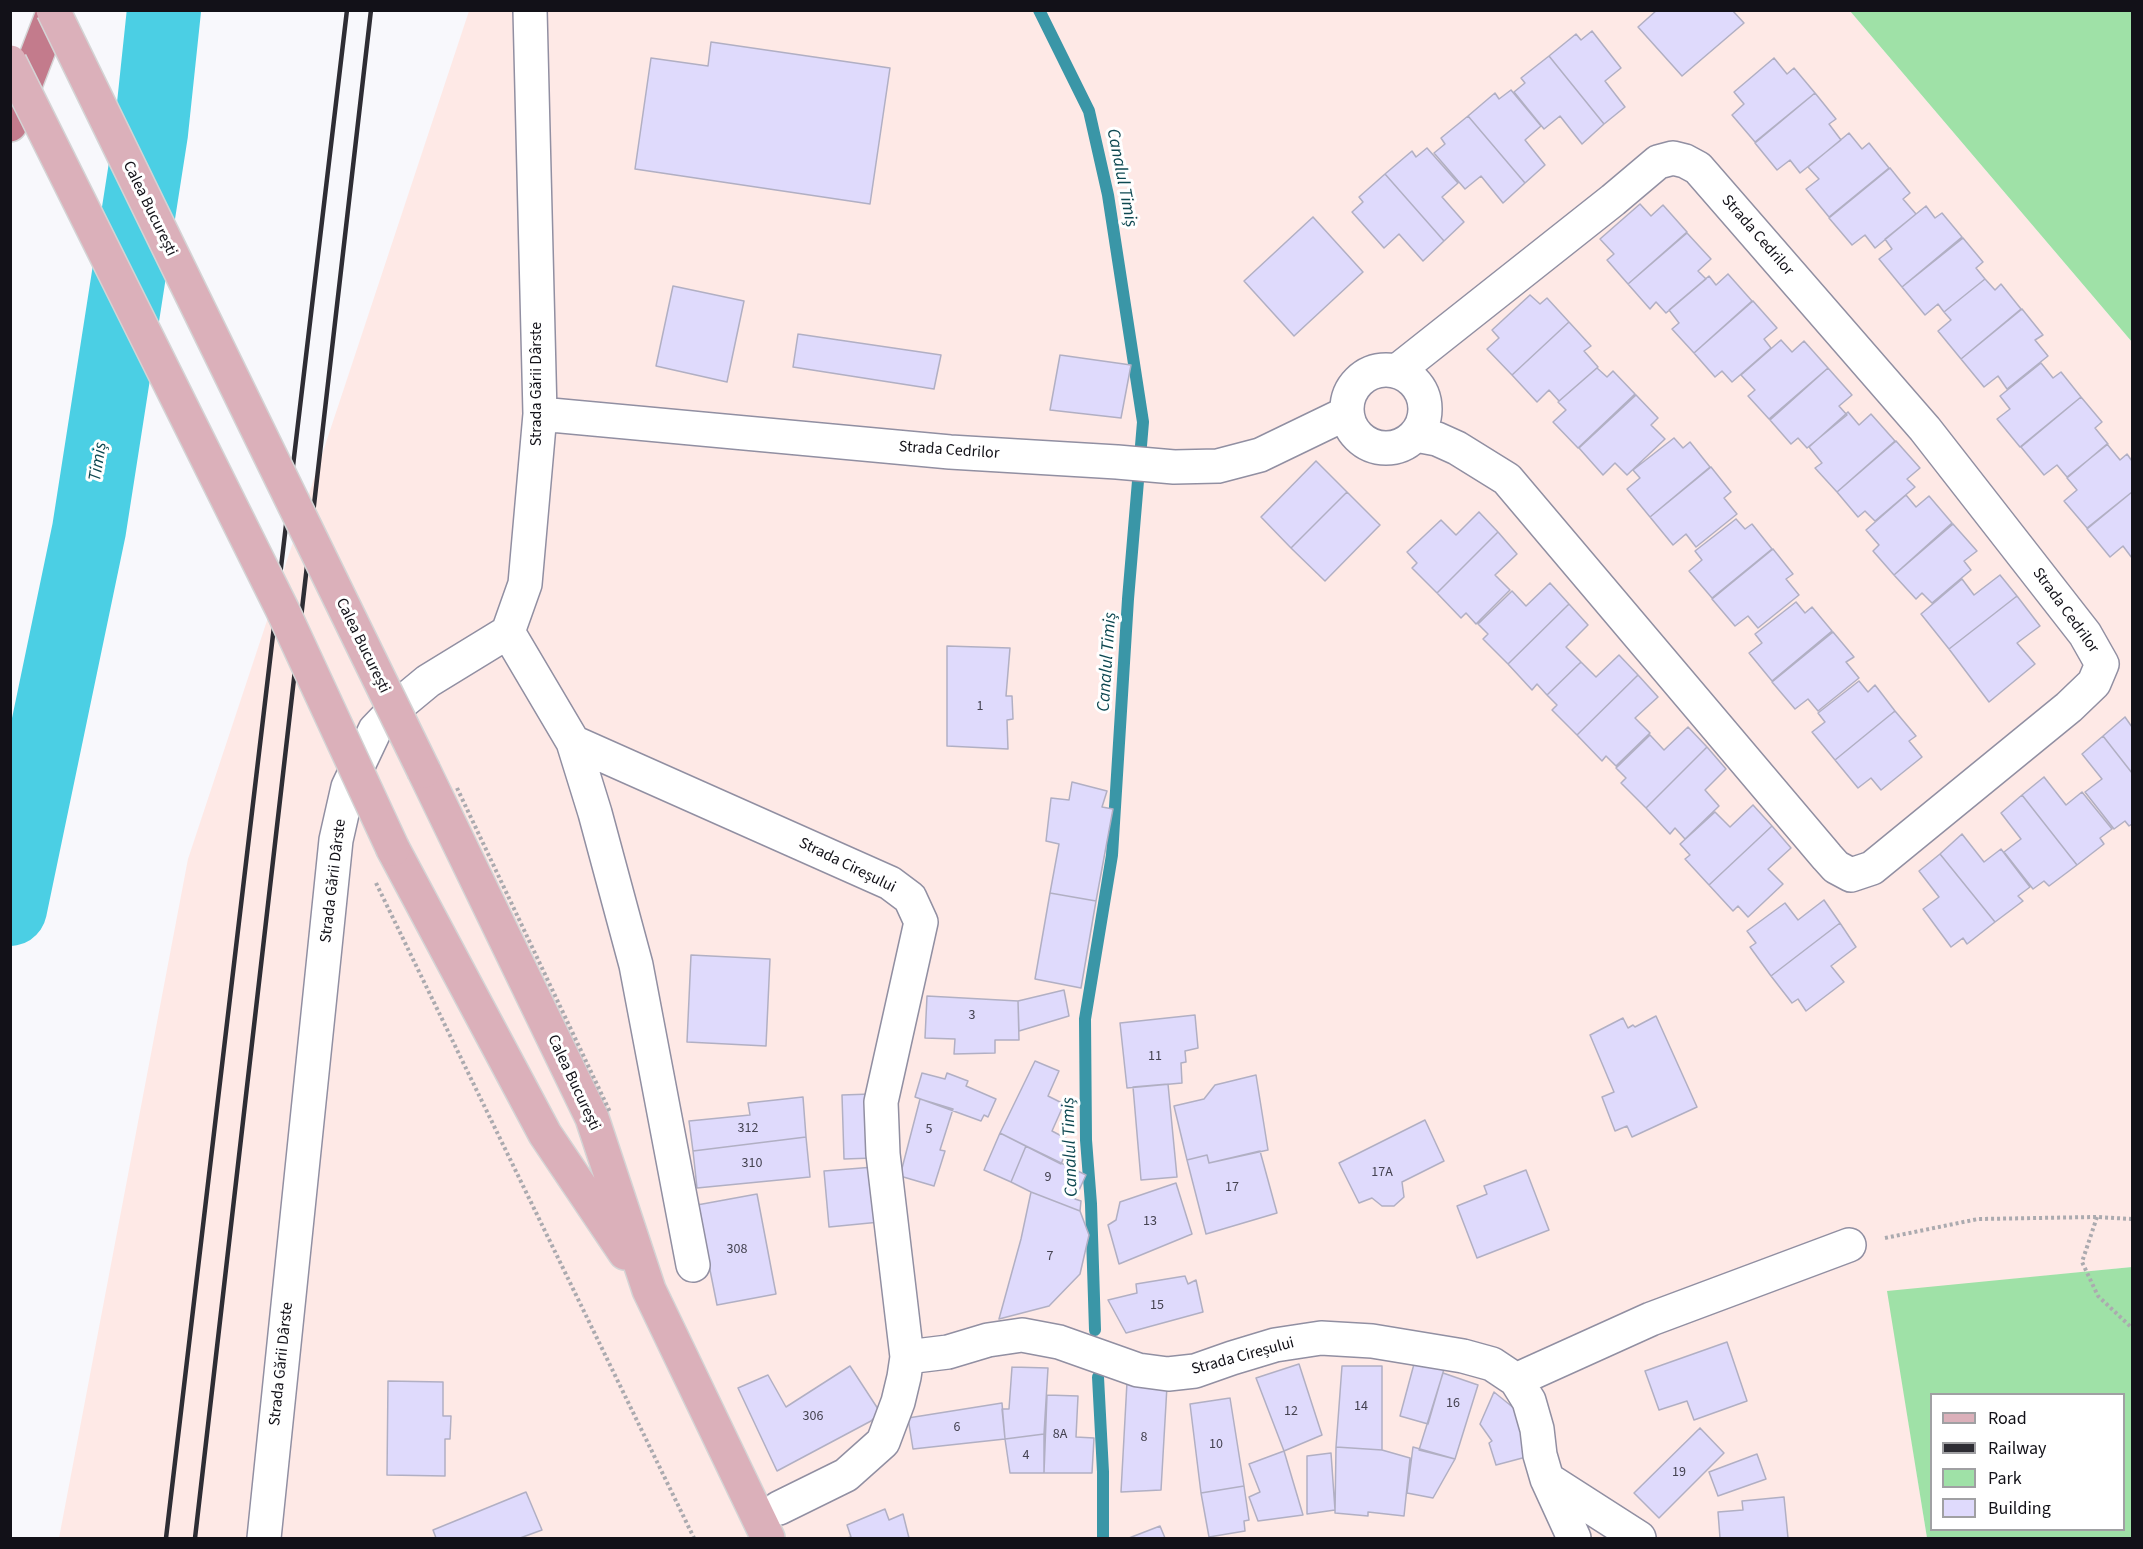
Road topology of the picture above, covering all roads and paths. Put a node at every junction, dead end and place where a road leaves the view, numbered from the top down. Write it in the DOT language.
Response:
graph roads {
  1 [pos="54,10"];
  2 [pos="530,10"];
  3 [pos="19,65"];
  4 [pos="10,125"];
  5 [pos="1397,371"];
  6 [pos="1347,413"];
  7 [pos="540,414"];
  8 [pos="1416,435"];
  9 [pos="508,632"];
  10 [pos="573,742"];
  11 [pos="2097,1217"];
  12 [pos="2133,1219"];
  13 [pos="1849,1245"];
  14 [pos="693,1265"];
  15 [pos="650,1290"];
  16 [pos="2133,1328"];
  17 [pos="907,1356"];
  18 [pos="1516,1380"];
  19 [pos="1547,1479"];
  20 [pos="774,1523"];
  21 [pos="264,1539"];
  22 [pos="1574,1539"];
  23 [pos="1639,1539"];
  1 -- 3 [label="highway"];
  1 -- 15 [label="main road, Calea București, bridge"];
  2 -- 7 [label="street, Strada Gării Dârste"];
  3 -- 4 [label="highway"];
  3 -- 15 [label="main road, Calea București, bridge"];
  5 -- 6 [label="street"];
  5 -- 8 [label="street"];
  5 -- 8 [label="street, Strada Cedrilor"];
  6 -- 7 [label="street, Strada Cedrilor"];
  6 -- 8 [label="street"];
  7 -- 9 [label="street, Strada Gării Dârste"];
  9 -- 10 [label="street"];
  9 -- 21 [label="street, Strada Gării Dârste"];
  10 -- 14 [label="street"];
  10 -- 17 [label="street, Strada Cireșului"];
  11 -- 12 [label="path"];
  11 -- 13 [label="path"];
  11 -- 16 [label="path"];
  13 -- 18 [label="street"];
  15 -- 20 [label="main road, Calea București"];
  17 -- 18 [label="street, Strada Cireșului"];
  17 -- 20 [label="street, Strada Cireșului"];
  18 -- 19 [label="street, Strada Cireșului"];
  19 -- 22 [label="street, Strada Cireșului"];
  19 -- 23 [label="street"];
}
